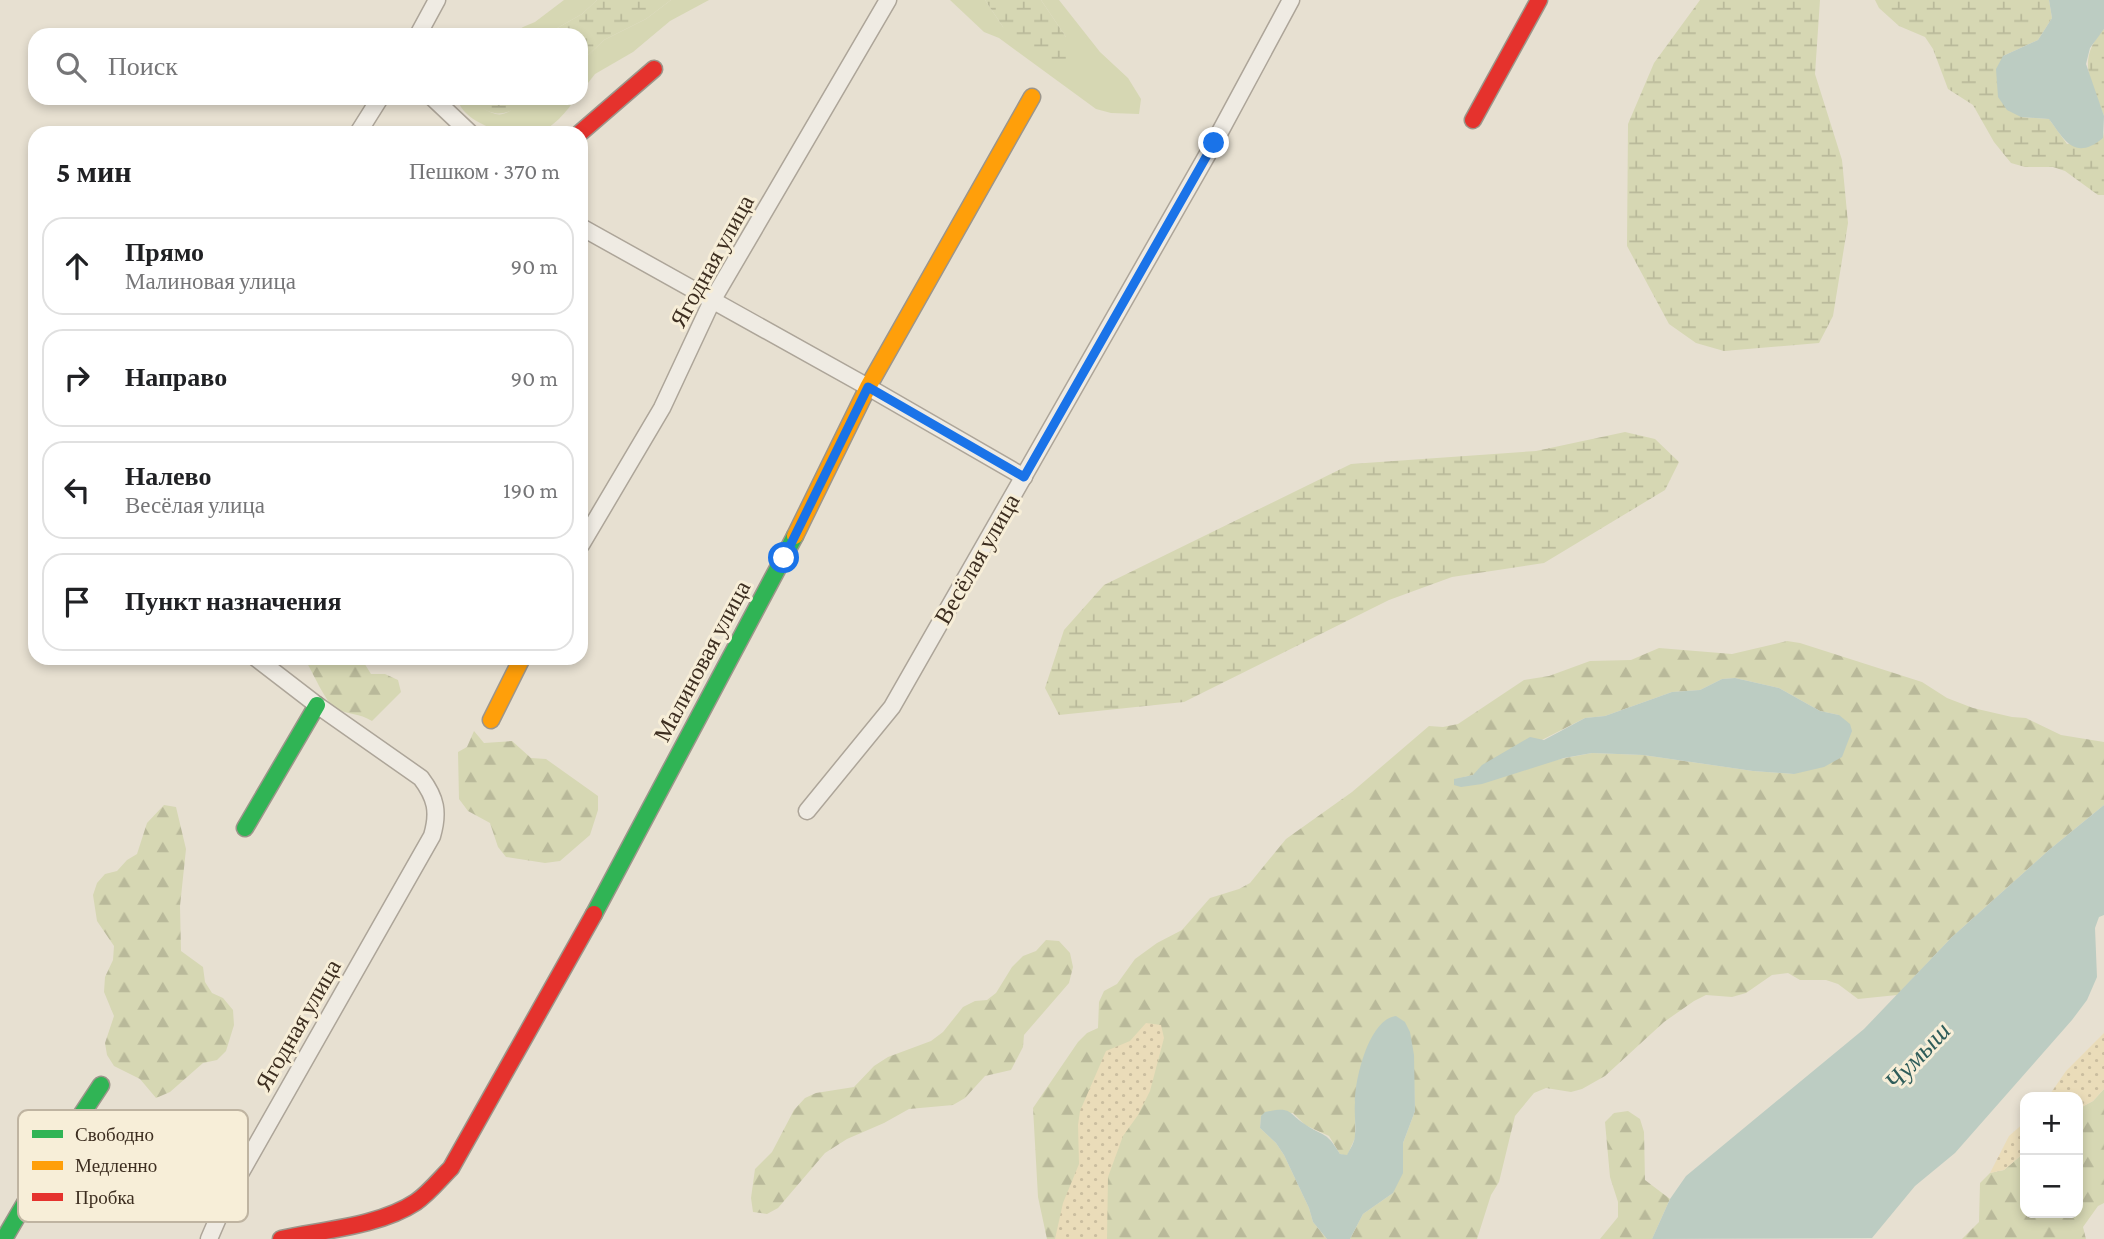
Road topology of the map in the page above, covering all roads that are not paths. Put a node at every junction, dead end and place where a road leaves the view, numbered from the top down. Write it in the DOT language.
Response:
graph roads {
  1 [pos="438,0"];
  2 [pos="888,0"];
  3 [pos="1291,0"];
  4 [pos="1538,0"];
  5 [pos="422,28"];
  6 [pos="654,69"];
  7 [pos="1032,97"];
  8 [pos="376,105"];
  9 [pos="440,105"];
  10 [pos="1473,120"];
  11 [pos="362,126"];
  12 [pos="463,126"];
  13 [pos="588,126"];
  14 [pos="588,231"];
  15 [pos="712,301"];
  16 [pos="868,387"];
  17 [pos="1024,477"];
  18 [pos="588,533"];
  19 [pos="265,665"];
  20 [pos="518,665"];
  21 [pos="317,705"];
  22 [pos="491,720"];
  23 [pos="807,811"];
  24 [pos="245,828"];
  25 [pos="101,1085"];
  26 [pos="85,1110"];
  27 [pos="248,1160"];
  28 [pos="18,1215"];
  29 [pos="216,1222"];
  30 [pos="4,1239"];
  31 [pos="209,1239"];
  32 [pos="281,1239"];
  1 -- 5 [label="street"];
  2 -- 15 [label="street, Ягодная улица"];
  3 -- 17 [label="street, Весёлая улица"];
  4 -- 10 [label="street"];
  6 -- 13 [label="street"];
  7 -- 16 [label="street, Малиновая улица"];
  8 -- 11 [label="street"];
  9 -- 12 [label="street"];
  14 -- 15 [label="street"];
  15 -- 16 [label="street"];
  15 -- 18 [label="street, Ягодная улица"];
  16 -- 17 [label="street"];
  16 -- 32 [label="street, Малиновая улица"];
  17 -- 23 [label="street, Весёлая улица"];
  19 -- 21 [label="street"];
  20 -- 22 [label="street"];
  21 -- 24 [label="street"];
  21 -- 27 [label="street, Ягодная улица"];
  25 -- 26 [label="street"];
  28 -- 30 [label="street"];
  29 -- 31 [label="street, Ягодная улица"];
}
